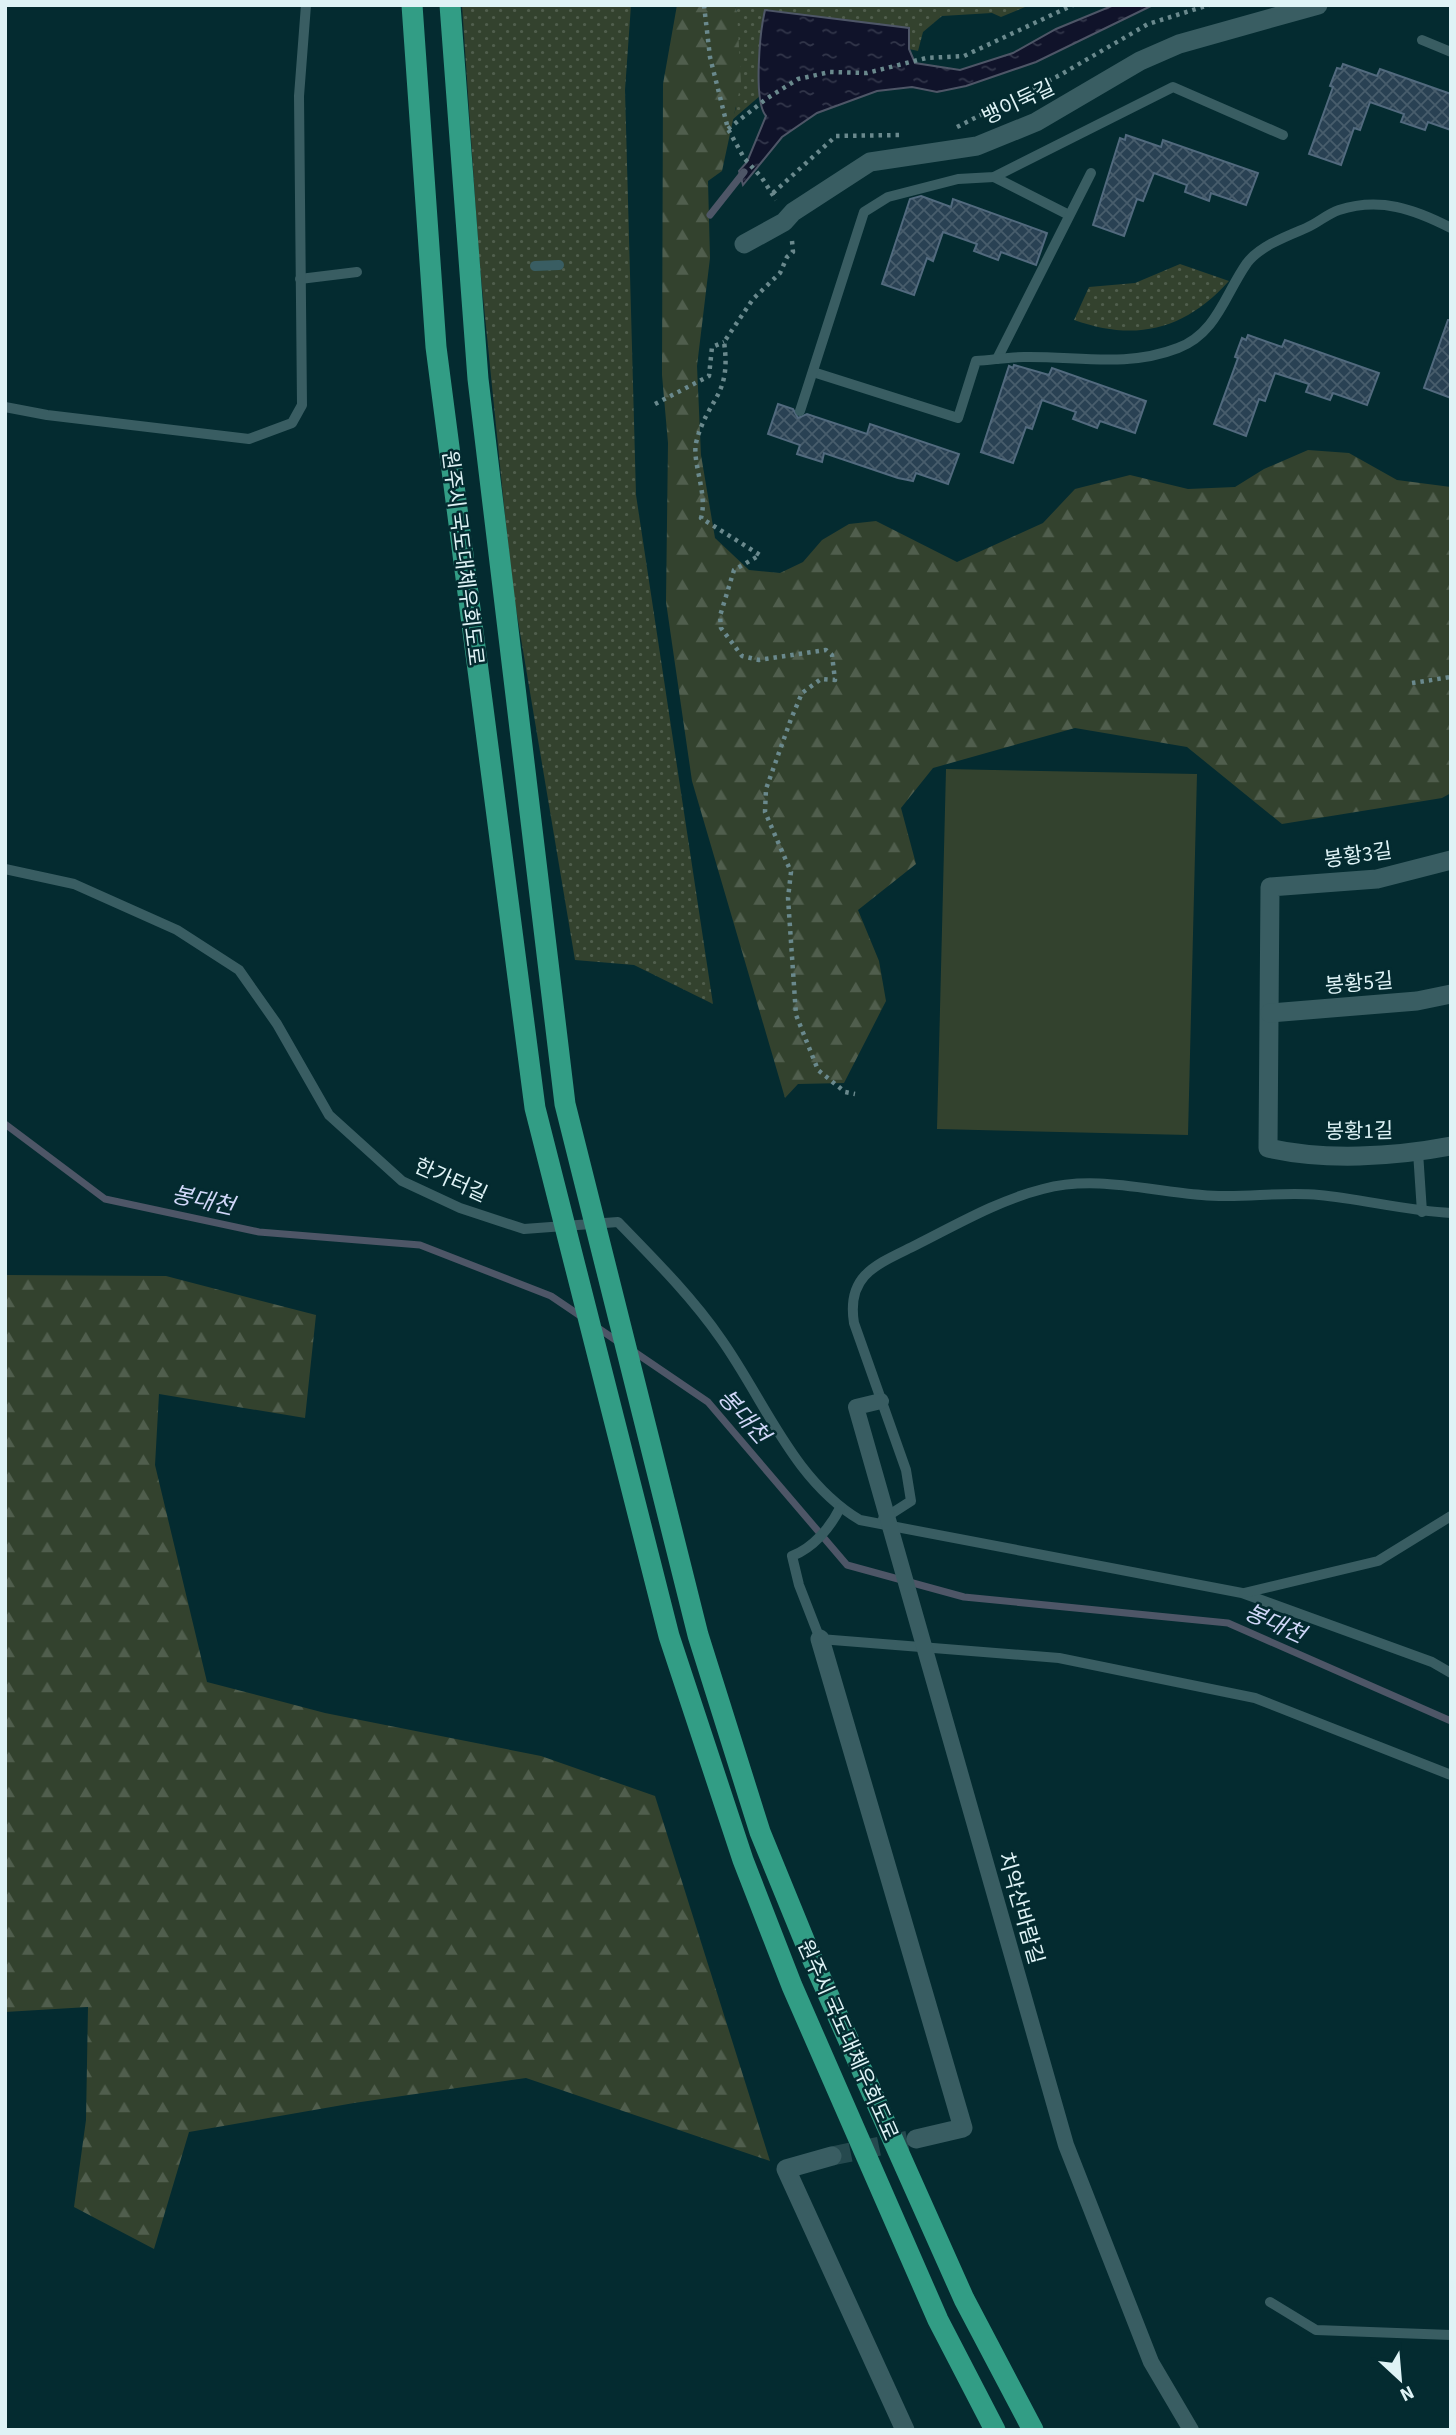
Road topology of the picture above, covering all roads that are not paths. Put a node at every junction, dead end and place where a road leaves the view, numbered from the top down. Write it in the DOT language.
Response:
graph roads {
  1 [pos="306,5"];
  2 [pos="412,5"];
  3 [pos="450,5"];
  4 [pos="1318,5"];
  5 [pos="1422,40"];
  6 [pos="1451,51"];
  7 [pos="1283,135"];
  8 [pos="1091,173"];
  9 [pos="994,177"];
  10 [pos="1069,215"];
  11 [pos="1451,228"];
  12 [pos="744,244"];
  13 [pos="559,265"];
  14 [pos="535,266"];
  15 [pos="357,272"];
  16 [pos="300,279"];
  17 [pos="997,359"];
  18 [pos="813,372"];
  19 [pos="5,407"];
  20 [pos="800,411"];
  21 [pos="1451,860"];
  22 [pos="5,869"];
  23 [pos="1451,993"];
  24 [pos="1270,1013"];
  25 [pos="1451,1146"];
  26 [pos="1418,1152"];
  27 [pos="1422,1212"];
  28 [pos="1451,1213"];
  29 [pos="881,1401"];
  30 [pos="840,1508"];
  31 [pos="1451,1516"];
  32 [pos="876,1524"];
  33 [pos="1242,1593"];
  34 [pos="820,1639"];
  35 [pos="1451,1673"];
  36 [pos="1451,1775"];
  37 [pos="916,2139"];
  38 [pos="832,2156"];
  39 [pos="1270,2302"];
  40 [pos="1451,2335"];
  41 [pos="905,2430"];
  42 [pos="995,2430"];
  43 [pos="1033,2430"];
  44 [pos="1191,2430"];
  1 -- 16 [label="lane"];
  2 -- 42 [label="highway, 원주시 국도대체우회도로"];
  3 -- 43 [label="highway, 원주시 국도대체우회도로"];
  4 -- 12 [label="street, 뱅이둑길"];
  5 -- 6 [label="lane"];
  7 -- 9 [label="lane"];
  8 -- 10 [label="lane"];
  9 -- 10 [label="lane"];
  9 -- 18 [label="lane"];
  10 -- 17 [label="lane"];
  11 -- 17 [label="lane"];
  13 -- 14 [label="lane"];
  15 -- 16 [label="lane"];
  16 -- 19 [label="lane"];
  17 -- 18 [label="lane"];
  18 -- 20 [label="lane"];
  21 -- 24 [label="street, 봉황3길"];
  22 -- 30 [label="lane, 한가터길"];
  23 -- 24 [label="street, 봉황5길"];
  24 -- 26 [label="street, 봉황1길"];
  25 -- 26 [label="street, 봉황1길"];
  26 -- 27 [label="lane"];
  27 -- 28 [label="lane"];
  27 -- 29 [label="lane"];
  29 -- 32 [label="lane"];
  29 -- 44 [label="street, 치악산바람길"];
  30 -- 32 [label="lane, 한가터길"];
  30 -- 34 [label="lane"];
  31 -- 33 [label="lane"];
  32 -- 33 [label="lane, 한가터길"];
  33 -- 35 [label="lane"];
  34 -- 36 [label="lane"];
  34 -- 37 [label="street"];
  38 -- 41 [label="street"];
  39 -- 40 [label="lane"];
}
